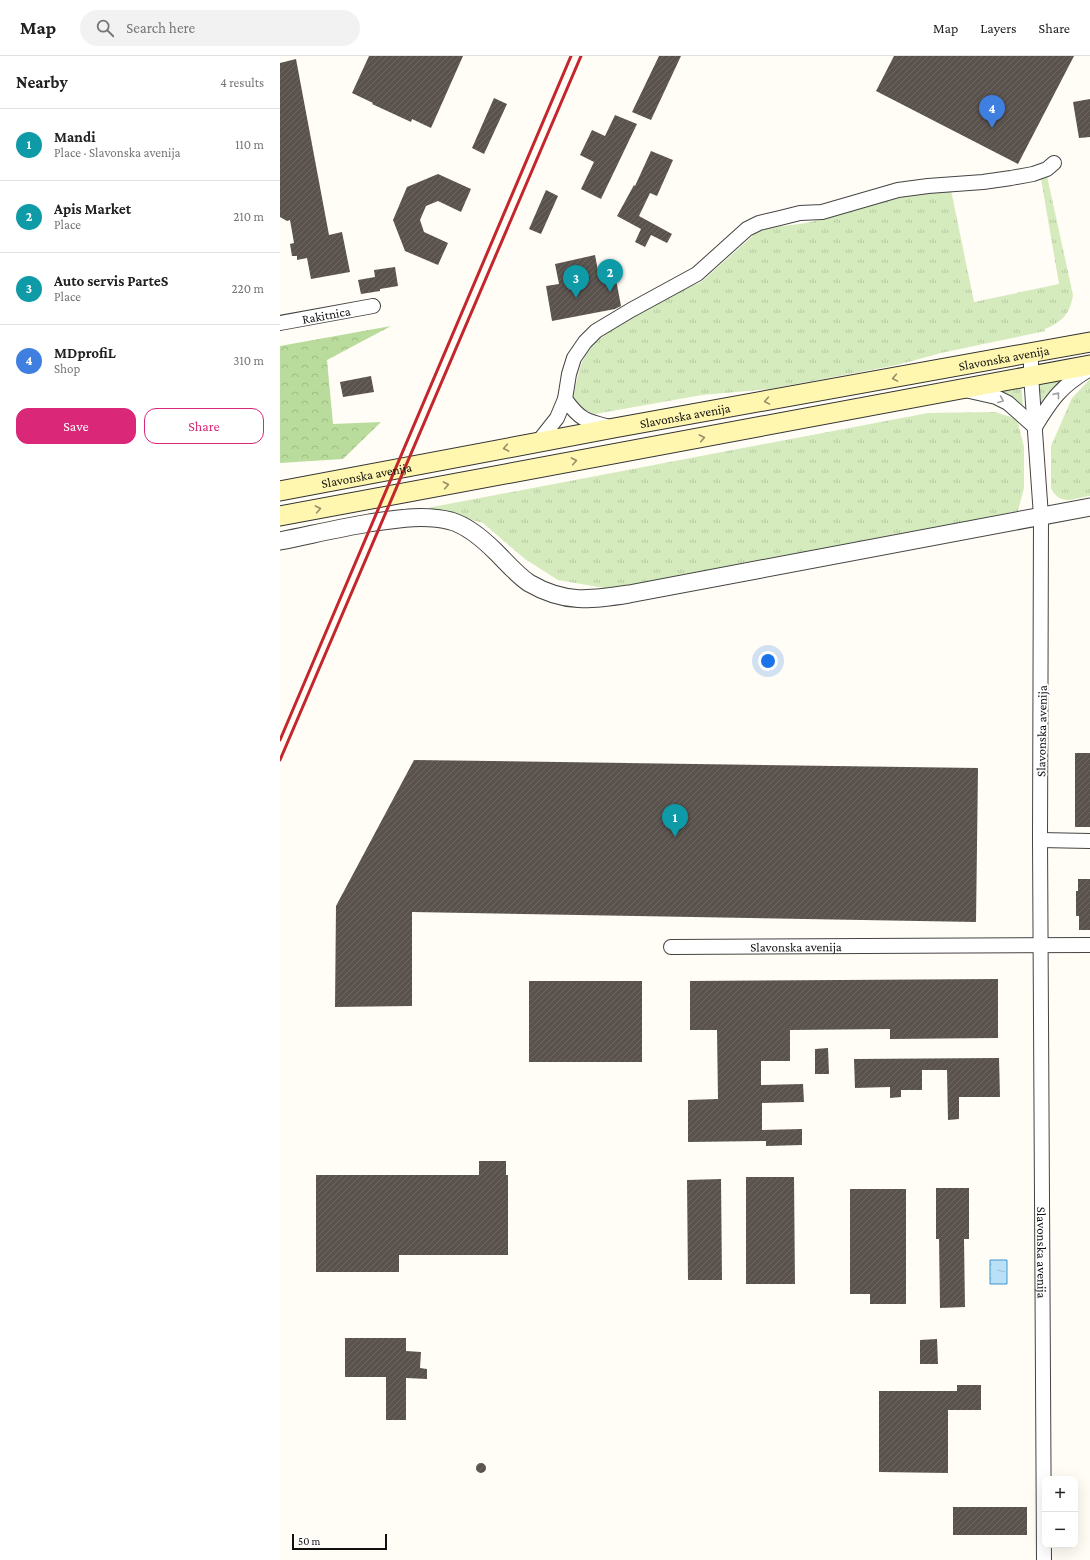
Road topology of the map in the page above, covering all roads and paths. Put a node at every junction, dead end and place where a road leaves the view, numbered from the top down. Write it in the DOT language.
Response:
graph roads {
  1 [pos="1054,163"];
  2 [pos="373,306"];
  3 [pos="280,323"];
  4 [pos="1090,342"];
  5 [pos="1031,353"];
  6 [pos="1090,365"];
  7 [pos="1090,369"];
  8 [pos="1031,375"];
  9 [pos="964,389"];
  10 [pos="565,399"];
  11 [pos="1035,427"];
  12 [pos="614,428"];
  13 [pos="538,442"];
  14 [pos="280,491"];
  15 [pos="1090,508"];
  16 [pos="280,516"];
  17 [pos="1041,516"];
  18 [pos="280,541"];
  19 [pos="1040,840"];
  20 [pos="1090,841"];
  21 [pos="1041,945"];
  22 [pos="1090,945"];
  23 [pos="671,947"];
  24 [pos="1044,1560"];
  1 -- 10 [label="street"];
  2 -- 3 [label="street, Rakitnica"];
  4 -- 5 [label="main road, Slavonska avenija"];
  5 -- 8 [label="street"];
  5 -- 12 [label="main road, Slavonska avenija, one-way"];
  6 -- 8 [label="main road, Slavonska avenija"];
  11 -- 7 [label="street, one-way"];
  8 -- 9 [label="main road, Slavonska avenija"];
  8 -- 11 [label="street, Slavonska avenija"];
  9 -- 11 [label="street, Slavonska avenija, one-way"];
  16 -- 9 [label="main road, Slavonska avenija, one-way"];
  10 -- 12 [label="street"];
  10 -- 13 [label="street"];
  11 -- 17 [label="street, Slavonska avenija"];
  12 -- 13 [label="main road, Slavonska avenija"];
  13 -- 14 [label="main road, Slavonska avenija, one-way"];
  15 -- 17 [label="street"];
  17 -- 18 [label="street"];
  17 -- 19 [label="street, Slavonska avenija"];
  19 -- 20 [label="street"];
  19 -- 21 [label="street, Slavonska avenija"];
  21 -- 22 [label="street, Slavonska avenija"];
  21 -- 23 [label="street, Slavonska avenija"];
  21 -- 24 [label="street, Slavonska avenija"];
}
